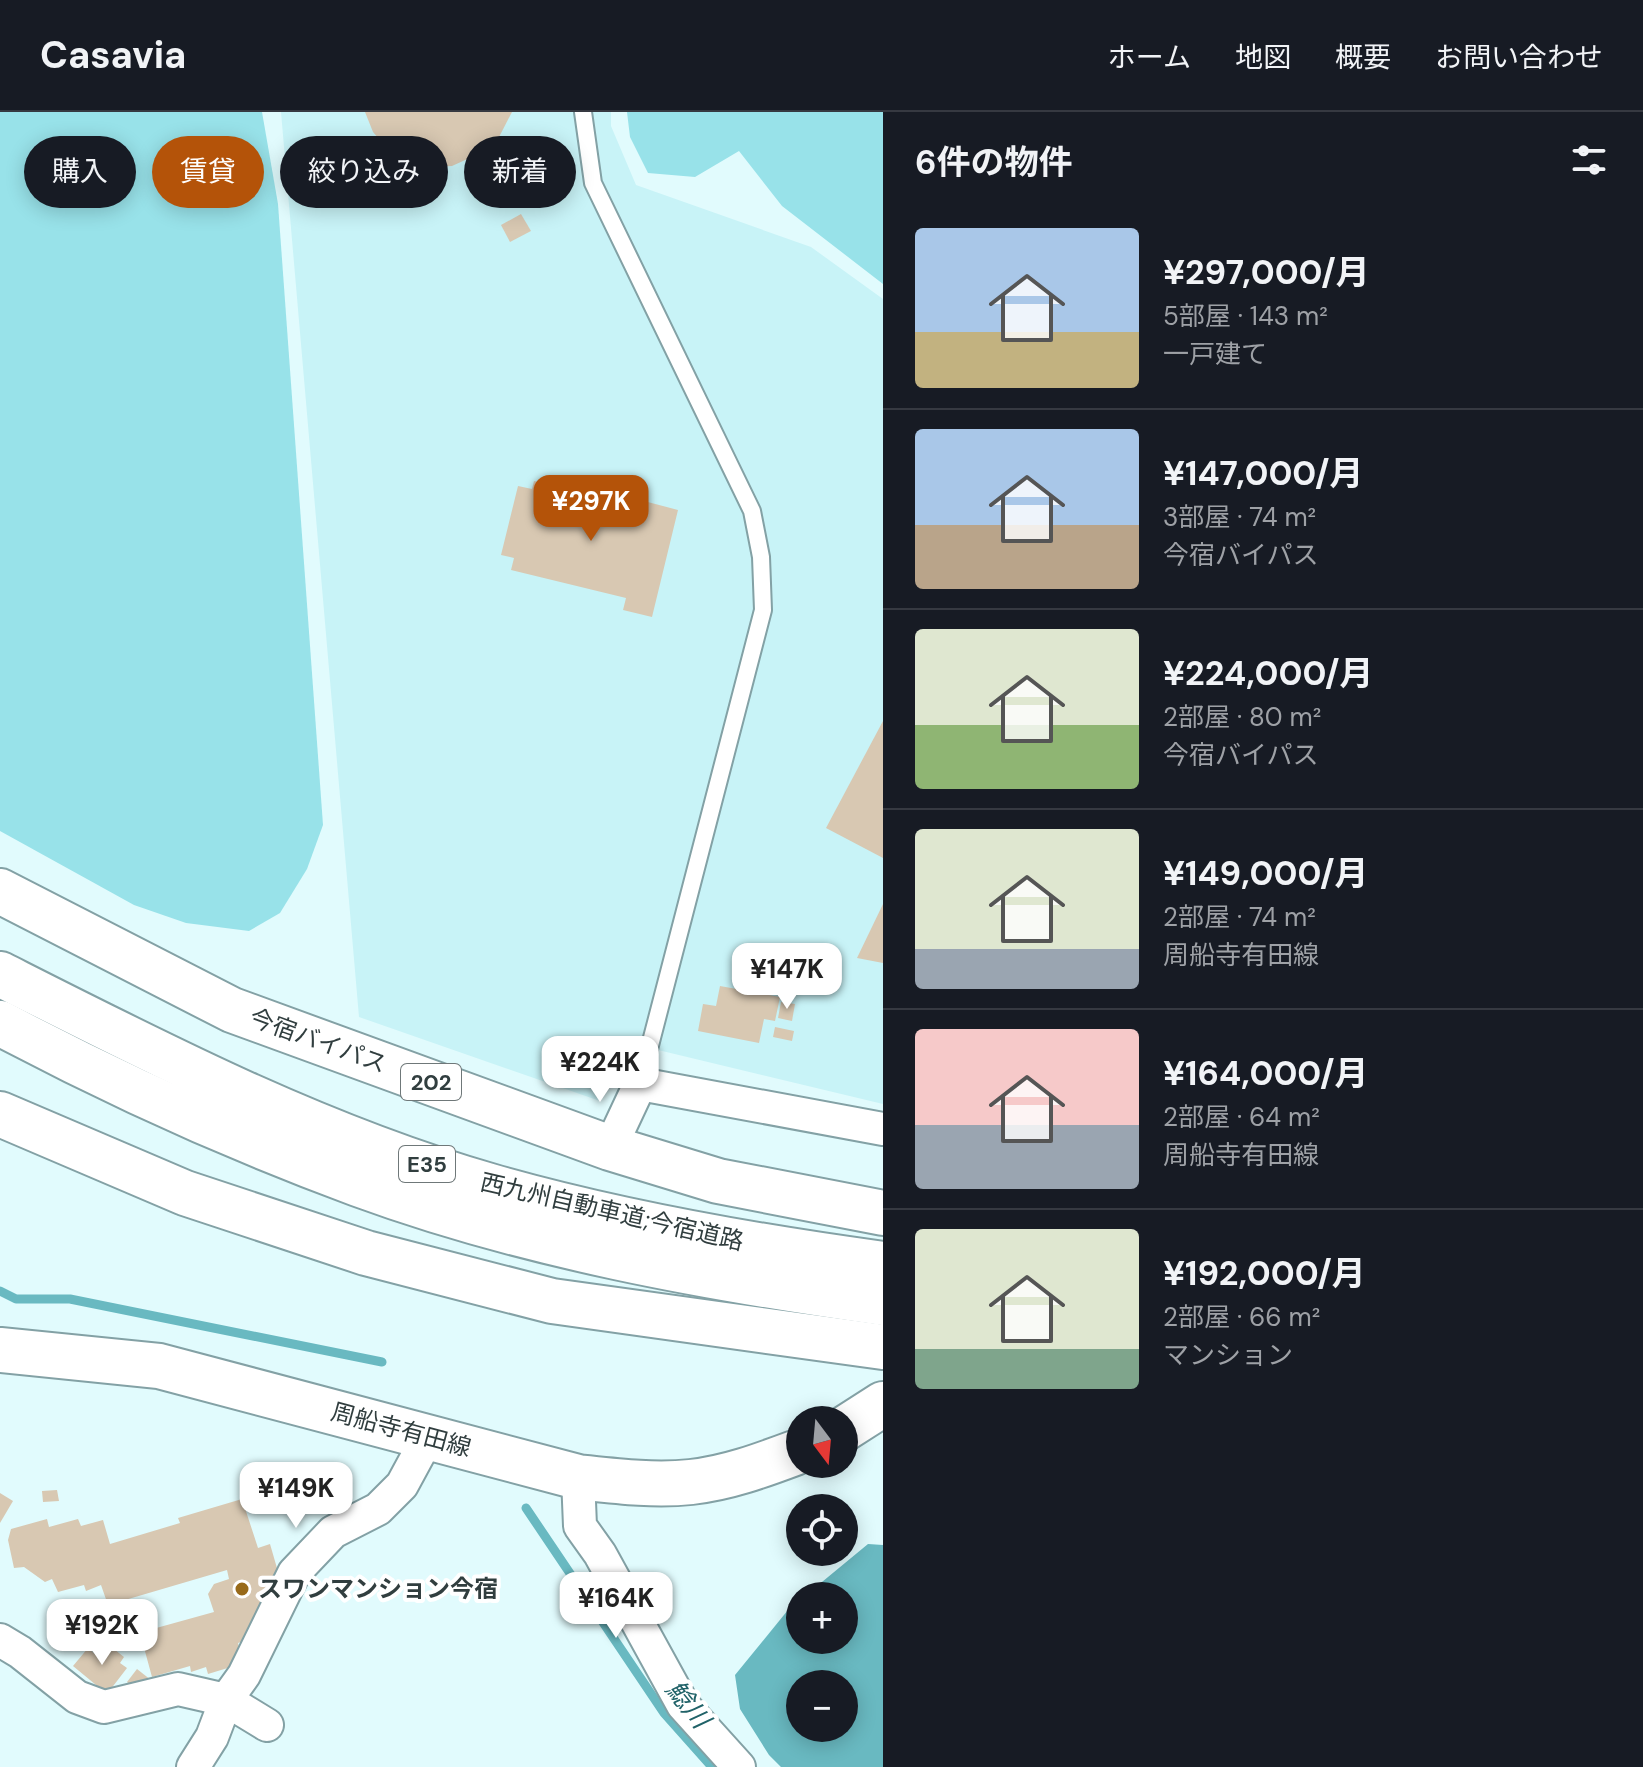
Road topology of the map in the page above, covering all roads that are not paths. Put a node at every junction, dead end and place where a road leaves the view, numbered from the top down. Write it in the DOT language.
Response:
graph roads {
  1 [pos="583,112"];
  2 [pos="0,891"];
  3 [pos="0,974"];
  4 [pos="0,1023"];
  5 [pos="640,1084"];
  6 [pos="0,1114"];
  7 [pos="883,1129"];
  8 [pos="610,1148"];
  9 [pos="883,1213"];
  10 [pos="883,1264"];
  11 [pos="883,1303"];
  12 [pos="878,1347"];
  13 [pos="0,1350"];
  14 [pos="883,1404"];
  15 [pos="858,1420"];
  16 [pos="428,1437"];
  17 [pos="786,1456"];
  18 [pos="578,1477"];
  19 [pos="7,1652"];
  20 [pos="226,1700"];
  21 [pos="267,1725"];
  22 [pos="193,1767"];
  23 [pos="739,1767"];
  1 -- 5 [label="lane"];
  2 -- 8 [label="main road, 今宿バイパス / 202"];
  3 -- 10 [label="main road, 西九州自動車道;今宿道路 / E35"];
  4 -- 11 [label="main road, 西九州自動車道;今宿道路 / E35"];
  5 -- 7 [label="street"];
  5 -- 8 [label="street"];
  6 -- 12 [label="main road"];
  8 -- 9 [label="main road, 今宿バイパス / 202"];
  13 -- 16 [label="main road, 周船寺有田線"];
  14 -- 15 [label="main road"];
  16 -- 18 [label="main road, 周船寺有田線"];
  16 -- 20 [label="street"];
  17 -- 18 [label="main road, 周船寺有田線"];
  18 -- 23 [label="street"];
  19 -- 20 [label="street"];
  20 -- 21 [label="street"];
  20 -- 22 [label="street"];
}
